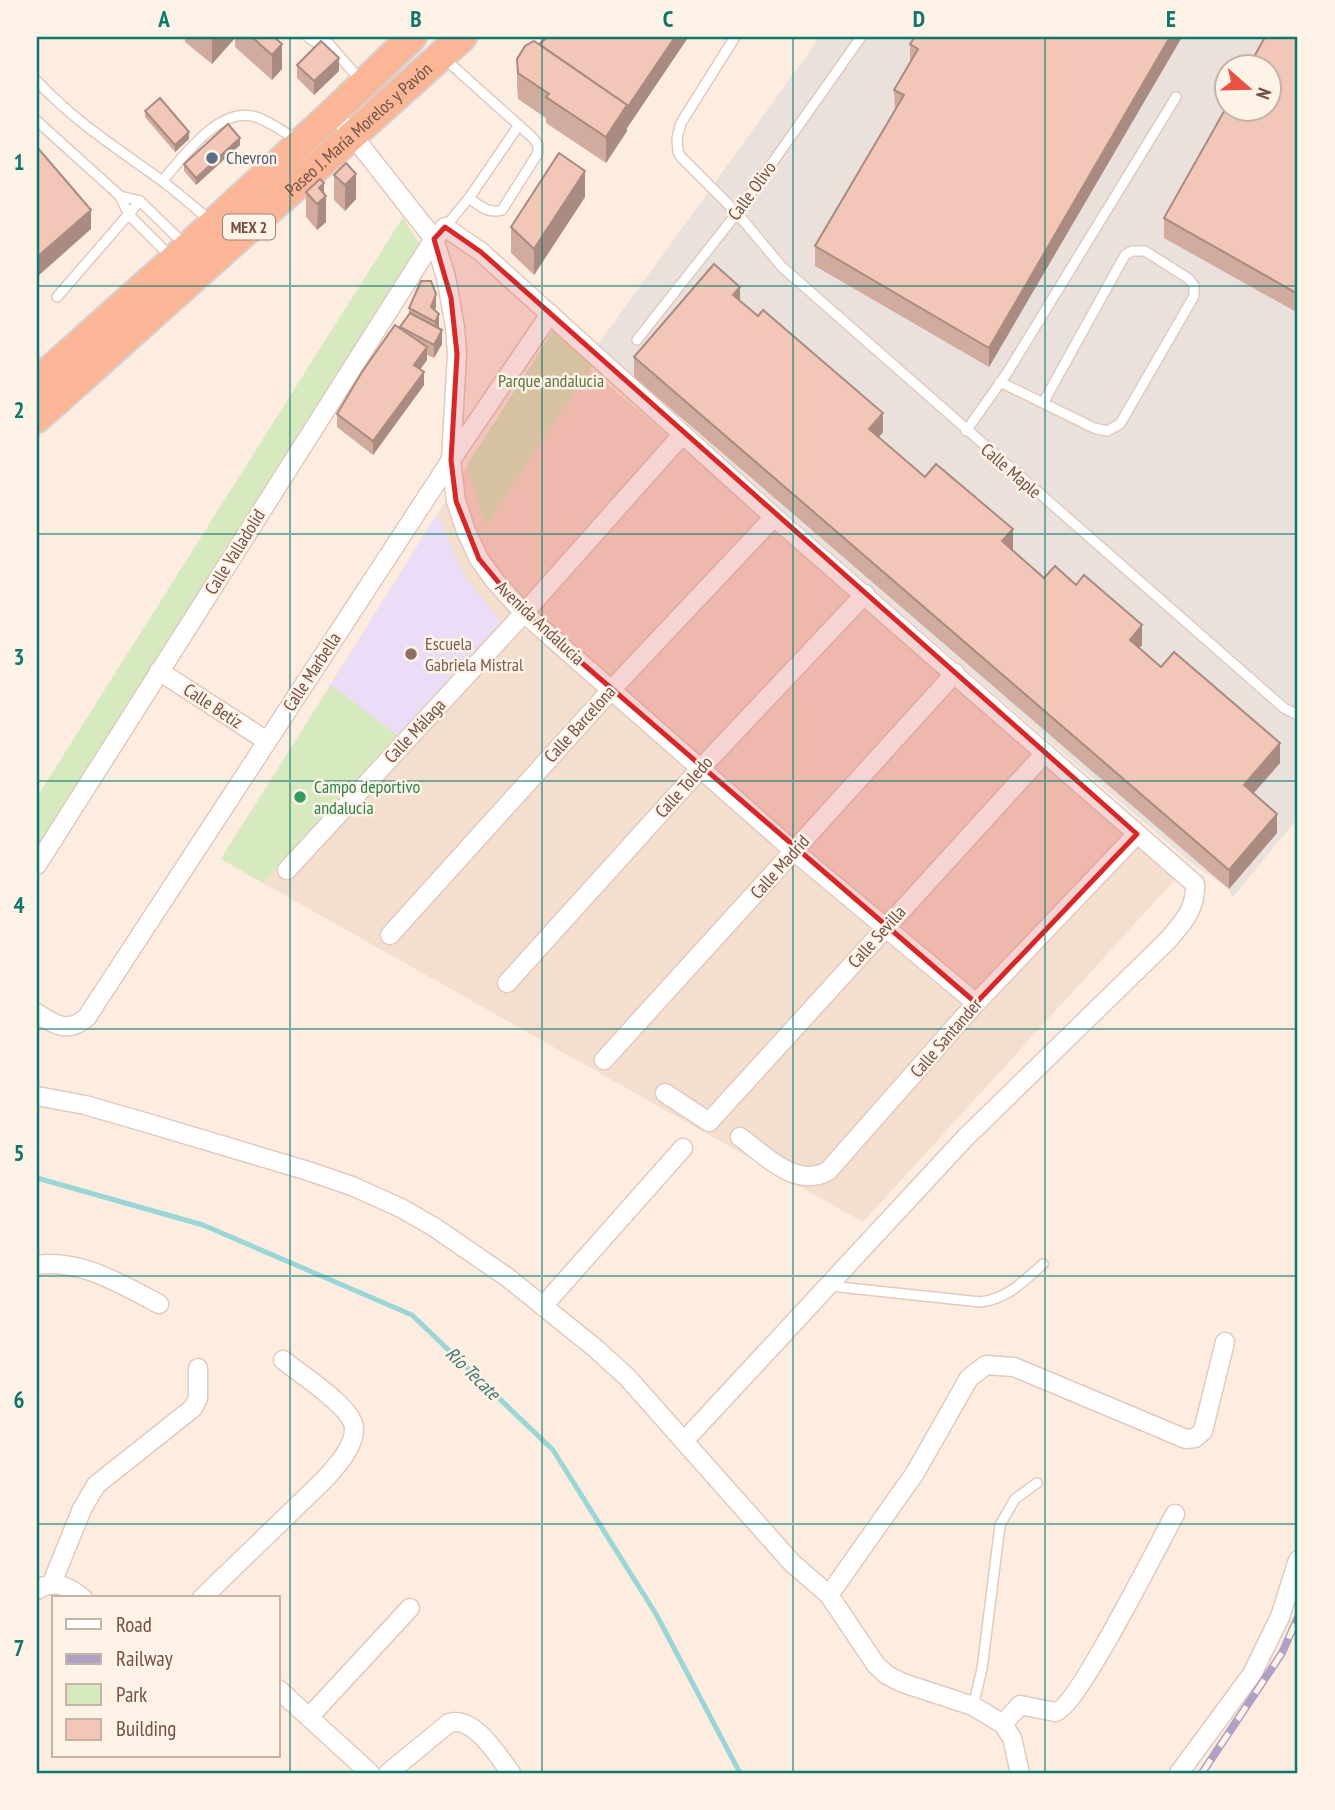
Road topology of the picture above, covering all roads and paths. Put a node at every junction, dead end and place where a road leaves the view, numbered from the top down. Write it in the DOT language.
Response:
graph roads {
  1 [pos="308,37"];
  2 [pos="412,37"];
  3 [pos="462,37"];
  4 [pos="735,37"];
  5 [pos="861,37"];
  6 [pos="329,40"];
  7 [pos="441,55"];
  8 [pos="37,81"];
  9 [pos="363,83"];
  10 [pos="1175,97"];
  11 [pos="333,113"];
  12 [pos="37,121"];
  13 [pos="519,125"];
  14 [pos="352,134"];
  15 [pos="301,142"];
  16 [pos="162,181"];
  17 [pos="120,196"];
  18 [pos="469,198"];
  19 [pos="140,201"];
  20 [pos="737,214"];
  21 [pos="129,215"];
  22 [pos="213,223"];
  23 [pos="440,233"];
  24 [pos="181,253"];
  25 [pos="57,297"];
  26 [pos="550,314"];
  27 [pos="637,340"];
  28 [pos="37,382"];
  29 [pos="1000,382"];
  30 [pos="1043,403"];
  31 [pos="37,418"];
  32 [pos="966,431"];
  33 [pos="682,435"];
  34 [pos="451,460"];
  35 [pos="774,517"];
  36 [pos="864,594"];
  37 [pos="524,613"];
  38 [pos="159,671"];
  39 [pos="955,673"];
  40 [pos="612,689"];
  41 [pos="1298,715"];
  42 [pos="267,741"];
  43 [pos="1045,753"];
  44 [pos="701,768"];
  45 [pos="1137,834"];
  46 [pos="794,851"];
  47 [pos="37,865"];
  48 [pos="287,870"];
  49 [pos="886,928"];
  50 [pos="390,935"];
  51 [pos="507,983"];
  52 [pos="976,1003"];
  53 [pos="37,1013"];
  54 [pos="604,1060"];
  55 [pos="665,1093"];
  56 [pos="37,1096"];
  57 [pos="740,1137"];
  58 [pos="683,1148"];
  59 [pos="1043,1264"];
  60 [pos="37,1265"];
  61 [pos="828,1286"];
  62 [pos="159,1304"];
  63 [pos="543,1306"];
  64 [pos="1225,1342"];
  65 [pos="283,1360"];
  66 [pos="198,1368"];
  67 [pos="685,1440"];
  68 [pos="1037,1483"];
  69 [pos="1175,1514"];
  70 [pos="1298,1560"];
  71 [pos="44,1586"];
  72 [pos="829,1595"];
  73 [pos="80,1596"];
  74 [pos="204,1596"];
  75 [pos="410,1608"];
  76 [pos="280,1691"];
  77 [pos="973,1706"];
  78 [pos="310,1716"];
  79 [pos="1003,1724"];
  80 [pos="370,1773"];
  81 [pos="388,1773"];
  82 [pos="511,1773"];
  83 [pos="1020,1773"];
  84 [pos="1180,1773"];
  1 -- 6 [label="lane"];
  2 -- 9 [label="highway, Paseo J. María Morelos y Pavón / MEX 2"];
  3 -- 7 [label="highway, Paseo J. María Morelos y Pavón / MEX 2"];
  4 -- 20 [label="lane, Calle Maple"];
  5 -- 20 [label="lane, Calle Olivo"];
  6 -- 9 [label="lane"];
  7 -- 13 [label="lane"];
  7 -- 14 [label="highway, Paseo J. María Morelos y Pavón / MEX 2"];
  8 -- 16 [label="lane"];
  9 -- 11 [label="highway, Paseo J. María Morelos y Pavón / MEX 2"];
  10 -- 29 [label="lane"];
  11 -- 14 [label="street, Avenida Andalucia"];
  11 -- 15 [label="highway, Paseo J. María Morelos y Pavón / MEX 2"];
  12 -- 17 [label="lane"];
  13 -- 18 [label="lane"];
  13 -- 18 [label="lane"];
  14 -- 23 [label="street, Avenida Andalucia"];
  14 -- 31 [label="highway, Paseo J. María Morelos y Pavón / MEX 2"];
  15 -- 16 [label="lane"];
  15 -- 22 [label="highway, Paseo J. María Morelos y Pavón / MEX 2"];
  16 -- 22 [label="lane"];
  17 -- 19 [label="lane"];
  17 -- 21 [label="lane"];
  18 -- 23 [label="lane"];
  19 -- 21 [label="lane"];
  19 -- 24 [label="lane"];
  20 -- 27 [label="lane, Calle Olivo"];
  20 -- 32 [label="lane, Calle Maple"];
  21 -- 24 [label="lane"];
  21 -- 25 [label="lane"];
  22 -- 24 [label="highway, Paseo J. María Morelos y Pavón / MEX 2"];
  23 -- 26 [label="street"];
  23 -- 34 [label="street, Avenida Andalucia"];
  23 -- 38 [label="street, Calle Valladolid"];
  24 -- 28 [label="highway, Paseo J. María Morelos y Pavón / MEX 2"];
  26 -- 33 [label="street"];
  26 -- 34 [label="street, Calle Marbella"];
  29 -- 30 [label="lane"];
  29 -- 32 [label="lane"];
  30 -- 30 [label="lane"];
  32 -- 41 [label="lane, Calle Maple"];
  33 -- 35 [label="street"];
  33 -- 37 [label="street, Calle Málaga"];
  34 -- 37 [label="street, Avenida Andalucia"];
  34 -- 42 [label="street, Calle Marbella"];
  35 -- 36 [label="street"];
  35 -- 40 [label="street, Calle Barcelona"];
  36 -- 39 [label="street"];
  36 -- 44 [label="street, Calle Toledo"];
  37 -- 40 [label="street, Avenida Andalucia"];
  37 -- 48 [label="street, Calle Málaga"];
  38 -- 42 [label="street, Calle Betiz"];
  38 -- 47 [label="street, Calle Valladolid"];
  39 -- 43 [label="street"];
  39 -- 46 [label="street, Calle Madrid"];
  40 -- 44 [label="street, Avenida Andalucia"];
  40 -- 50 [label="street, Calle Barcelona"];
  42 -- 53 [label="street, Calle Marbella"];
  43 -- 45 [label="street"];
  43 -- 49 [label="street, Calle Sevilla"];
  44 -- 46 [label="street, Avenida Andalucia"];
  44 -- 51 [label="street, Calle Toledo"];
  45 -- 52 [label="street, Calle Santander"];
  45 -- 61 [label="street"];
  46 -- 49 [label="street, Avenida Andalucia"];
  46 -- 54 [label="street, Calle Madrid"];
  49 -- 52 [label="street, Avenida Andalucia"];
  49 -- 55 [label="street, Calle Sevilla"];
  52 -- 57 [label="street, Calle Santander"];
  56 -- 63 [label="street"];
  58 -- 63 [label="street"];
  59 -- 61 [label="lane"];
  60 -- 62 [label="street"];
  61 -- 67 [label="street"];
  63 -- 67 [label="street"];
  64 -- 72 [label="street"];
  65 -- 74 [label="street"];
  66 -- 71 [label="street"];
  67 -- 72 [label="street"];
  68 -- 77 [label="lane"];
  69 -- 79 [label="street"];
  70 -- 84 [label="street"];
  71 -- 73 [label="street"];
  72 -- 77 [label="street"];
  75 -- 78 [label="street"];
  76 -- 78 [label="street"];
  77 -- 79 [label="street"];
  78 -- 80 [label="street"];
  79 -- 83 [label="street"];
  81 -- 82 [label="street"];
}
